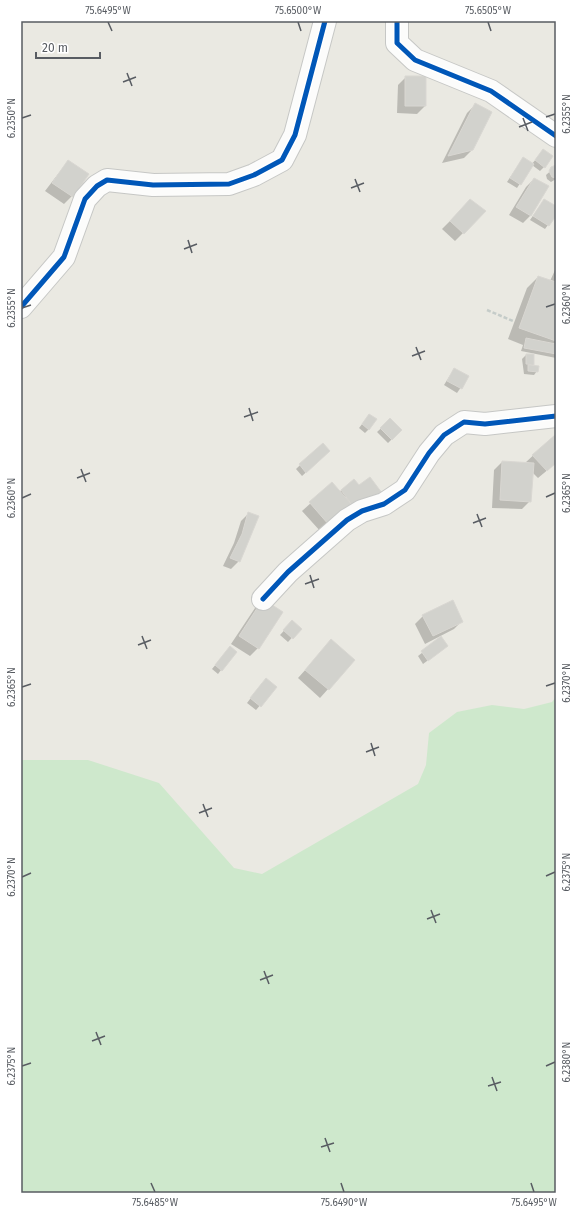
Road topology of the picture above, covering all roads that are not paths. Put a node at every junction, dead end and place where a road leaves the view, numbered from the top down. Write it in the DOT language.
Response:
graph roads {
  1 [pos="325,21"];
  2 [pos="397,21"];
  3 [pos="556,136"];
  4 [pos="21,307"];
  5 [pos="556,416"];
  6 [pos="263,599"];
  1 -- 4 [label="street"];
  2 -- 3 [label="street"];
  5 -- 6 [label="street"];
}
